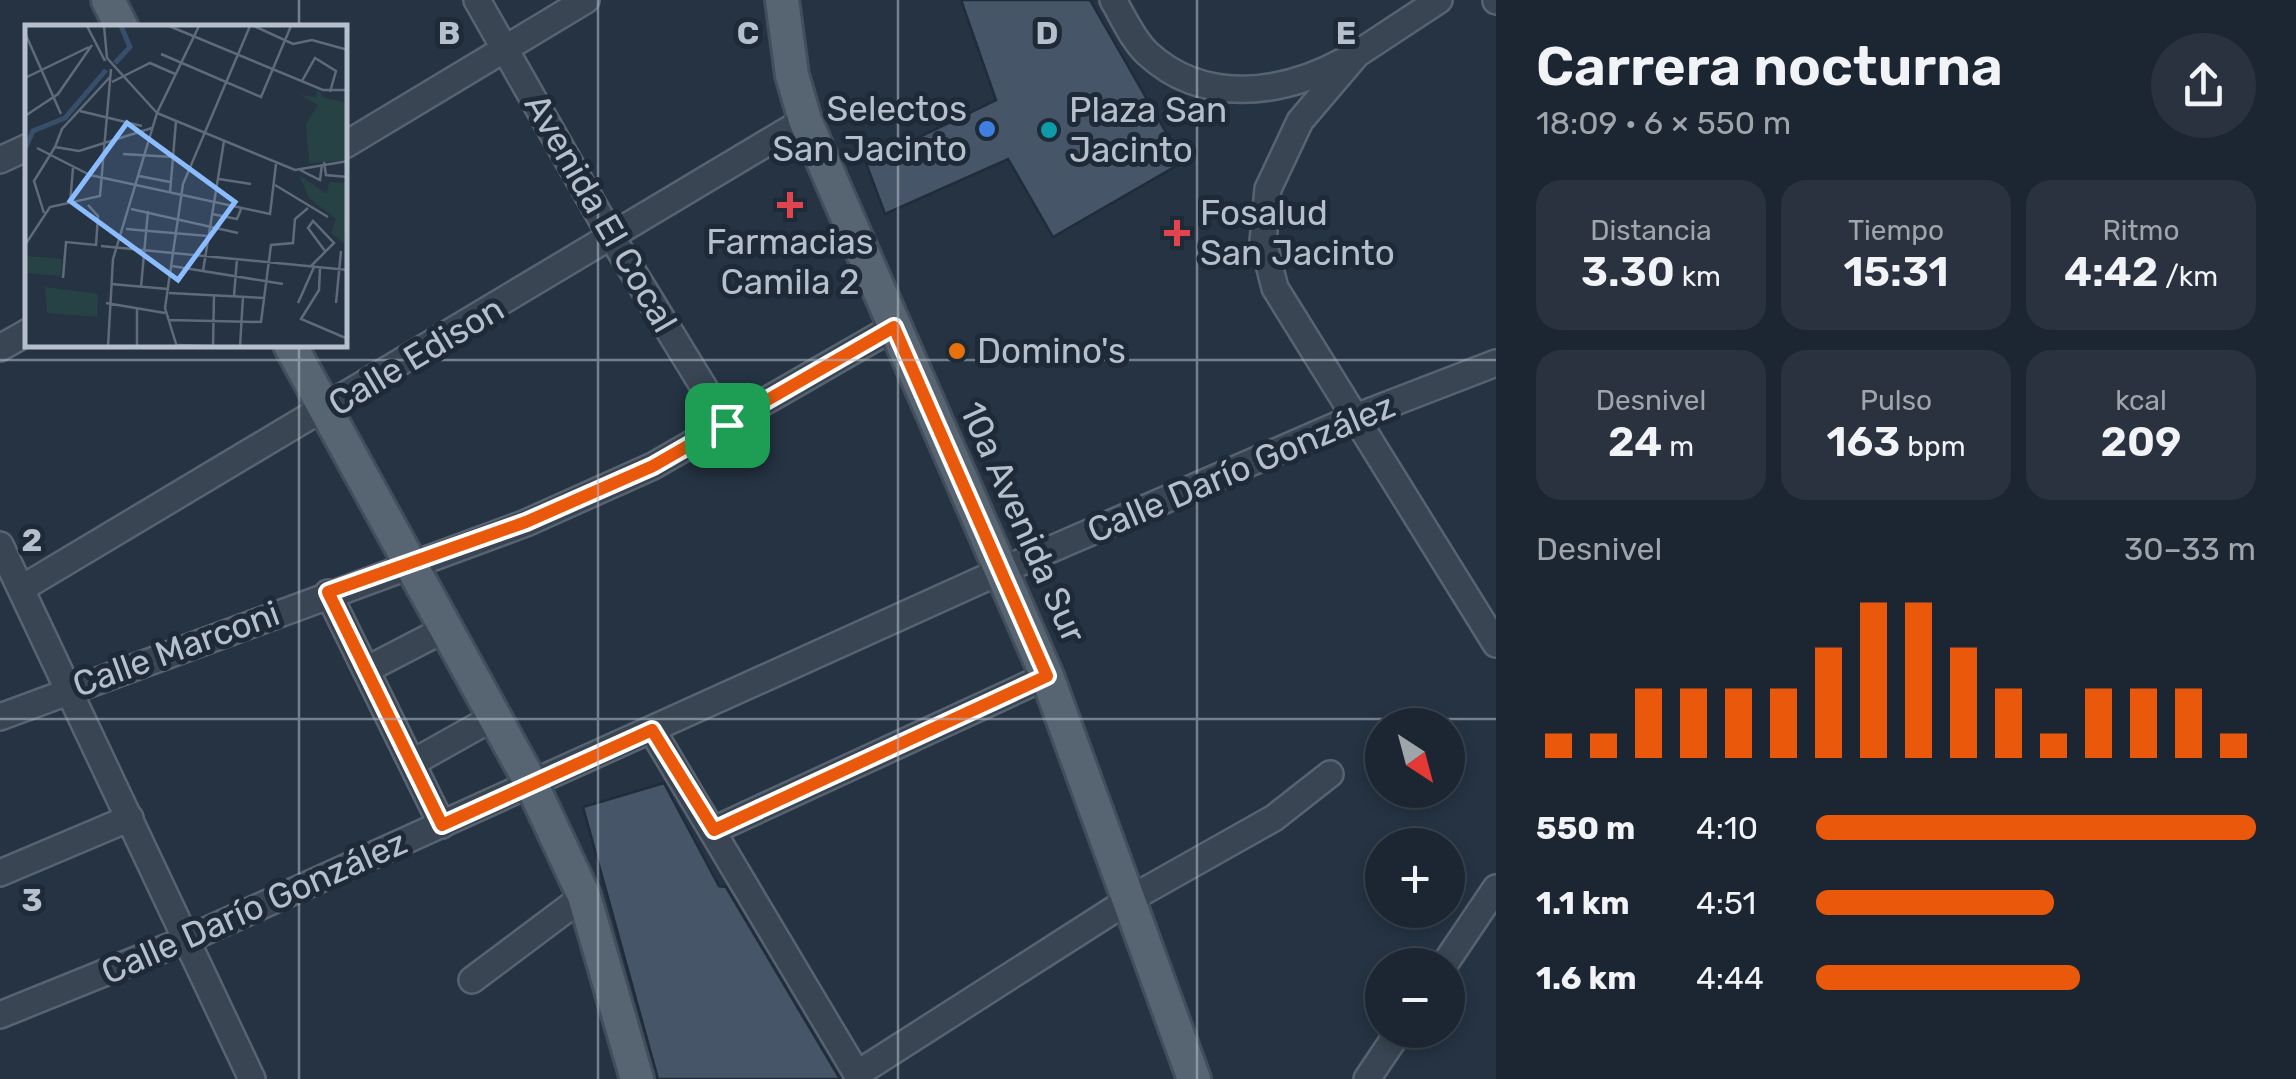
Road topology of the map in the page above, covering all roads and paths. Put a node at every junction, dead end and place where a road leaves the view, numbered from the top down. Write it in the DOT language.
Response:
graph roads {
  1 [pos="108,0"];
  2 [pos="476,0"];
  3 [pos="586,0"];
  4 [pos="782,0"];
  5 [pos="1113,0"];
  6 [pos="1439,0"];
  7 [pos="120,25"];
  8 [pos="505,49"];
  9 [pos="1357,54"];
  10 [pos="806,120"];
  11 [pos="348,143"];
  12 [pos="25,148"];
  13 [pos="0,160"];
  14 [pos="611,236"];
  15 [pos="894,327"];
  16 [pos="25,334"];
  17 [pos="0,348"];
  18 [pos="292,348"];
  19 [pos="1496,363"];
  20 [pos="326,411"];
  21 [pos="1356,417"];
  22 [pos="727,425"];
  23 [pos="0,544"];
  24 [pos="409,563"];
  25 [pos="1001,571"];
  26 [pos="24,587"];
  27 [pos="328,592"];
  28 [pos="445,629"];
  29 [pos="1496,644"];
  30 [pos="366,670"];
  31 [pos="1047,676"];
  32 [pos="68,689"];
  33 [pos="0,717"];
  34 [pos="494,717"];
  35 [pos="652,730"];
  36 [pos="412,763"];
  37 [pos="1330,774"];
  38 [pos="532,785"];
  39 [pos="130,818"];
  40 [pos="442,825"];
  41 [pos="714,830"];
  42 [pos="0,872"];
  43 [pos="1496,888"];
  44 [pos="584,896"];
  45 [pos="1132,898"];
  46 [pos="188,939"];
  47 [pos="1455,948"];
  48 [pos="472,980"];
  49 [pos="0,1015"];
  50 [pos="1388,1048"];
  51 [pos="859,1077"];
  52 [pos="252,1079"];
  53 [pos="637,1079"];
  54 [pos="1194,1079"];
  55 [pos="1367,1079"];
  1 -- 7 [label="main road"];
  2 -- 8 [label="street, Avenida El Cocal"];
  3 -- 8 [label="street"];
  4 -- 10 [label="main road, 10a Avenida Sur"];
  5 -- 9 [label="street"];
  6 -- 9 [label="street"];
  8 -- 11 [label="street"];
  8 -- 14 [label="street, Avenida El Cocal"];
  9 -- 21 [label="street"];
  10 -- 14 [label="street, Calle Edison"];
  10 -- 15 [label="main road, 10a Avenida Sur"];
  12 -- 13 [label="street"];
  14 -- 20 [label="street, Calle Edison"];
  14 -- 22 [label="street, Avenida El Cocal"];
  15 -- 22 [label="street, Calle Marconi"];
  15 -- 25 [label="main road, 10a Avenida Sur"];
  16 -- 17 [label="street"];
  18 -- 20 [label="main road"];
  19 -- 21 [label="street, Calle Darío González"];
  20 -- 24 [label="main road"];
  20 -- 26 [label="street, Calle Edison"];
  21 -- 25 [label="street, Calle Darío González"];
  21 -- 29 [label="street"];
  22 -- 24 [label="street, Calle Marconi"];
  23 -- 26 [label="street"];
  24 -- 27 [label="street, Calle Marconi"];
  24 -- 28 [label="main road"];
  25 -- 31 [label="main road, 10a Avenida Sur"];
  25 -- 35 [label="street, Calle Darío González"];
  26 -- 32 [label="street"];
  27 -- 30 [label="street"];
  27 -- 32 [label="street, Calle Marconi"];
  28 -- 30 [label="street"];
  28 -- 34 [label="main road"];
  30 -- 36 [label="street"];
  31 -- 41 [label="street"];
  31 -- 45 [label="main road, 10a Avenida Sur"];
  32 -- 33 [label="street, Calle Marconi"];
  32 -- 39 [label="street"];
  34 -- 36 [label="street"];
  34 -- 38 [label="main road"];
  35 -- 38 [label="street, Calle Darío González"];
  35 -- 41 [label="street"];
  36 -- 40 [label="street"];
  37 -- 45 [label="street"];
  38 -- 40 [label="street, Calle Darío González"];
  38 -- 44 [label="main road"];
  39 -- 42 [label="street"];
  39 -- 46 [label="street"];
  40 -- 46 [label="street, Calle Darío González"];
  41 -- 51 [label="street"];
  43 -- 47 [label="street"];
  44 -- 48 [label="street"];
  44 -- 53 [label="main road"];
  45 -- 51 [label="street"];
  45 -- 54 [label="main road, 10a Avenida Sur"];
  46 -- 49 [label="street, Calle Darío González"];
  46 -- 52 [label="street"];
  50 -- 55 [label="street"];
}
